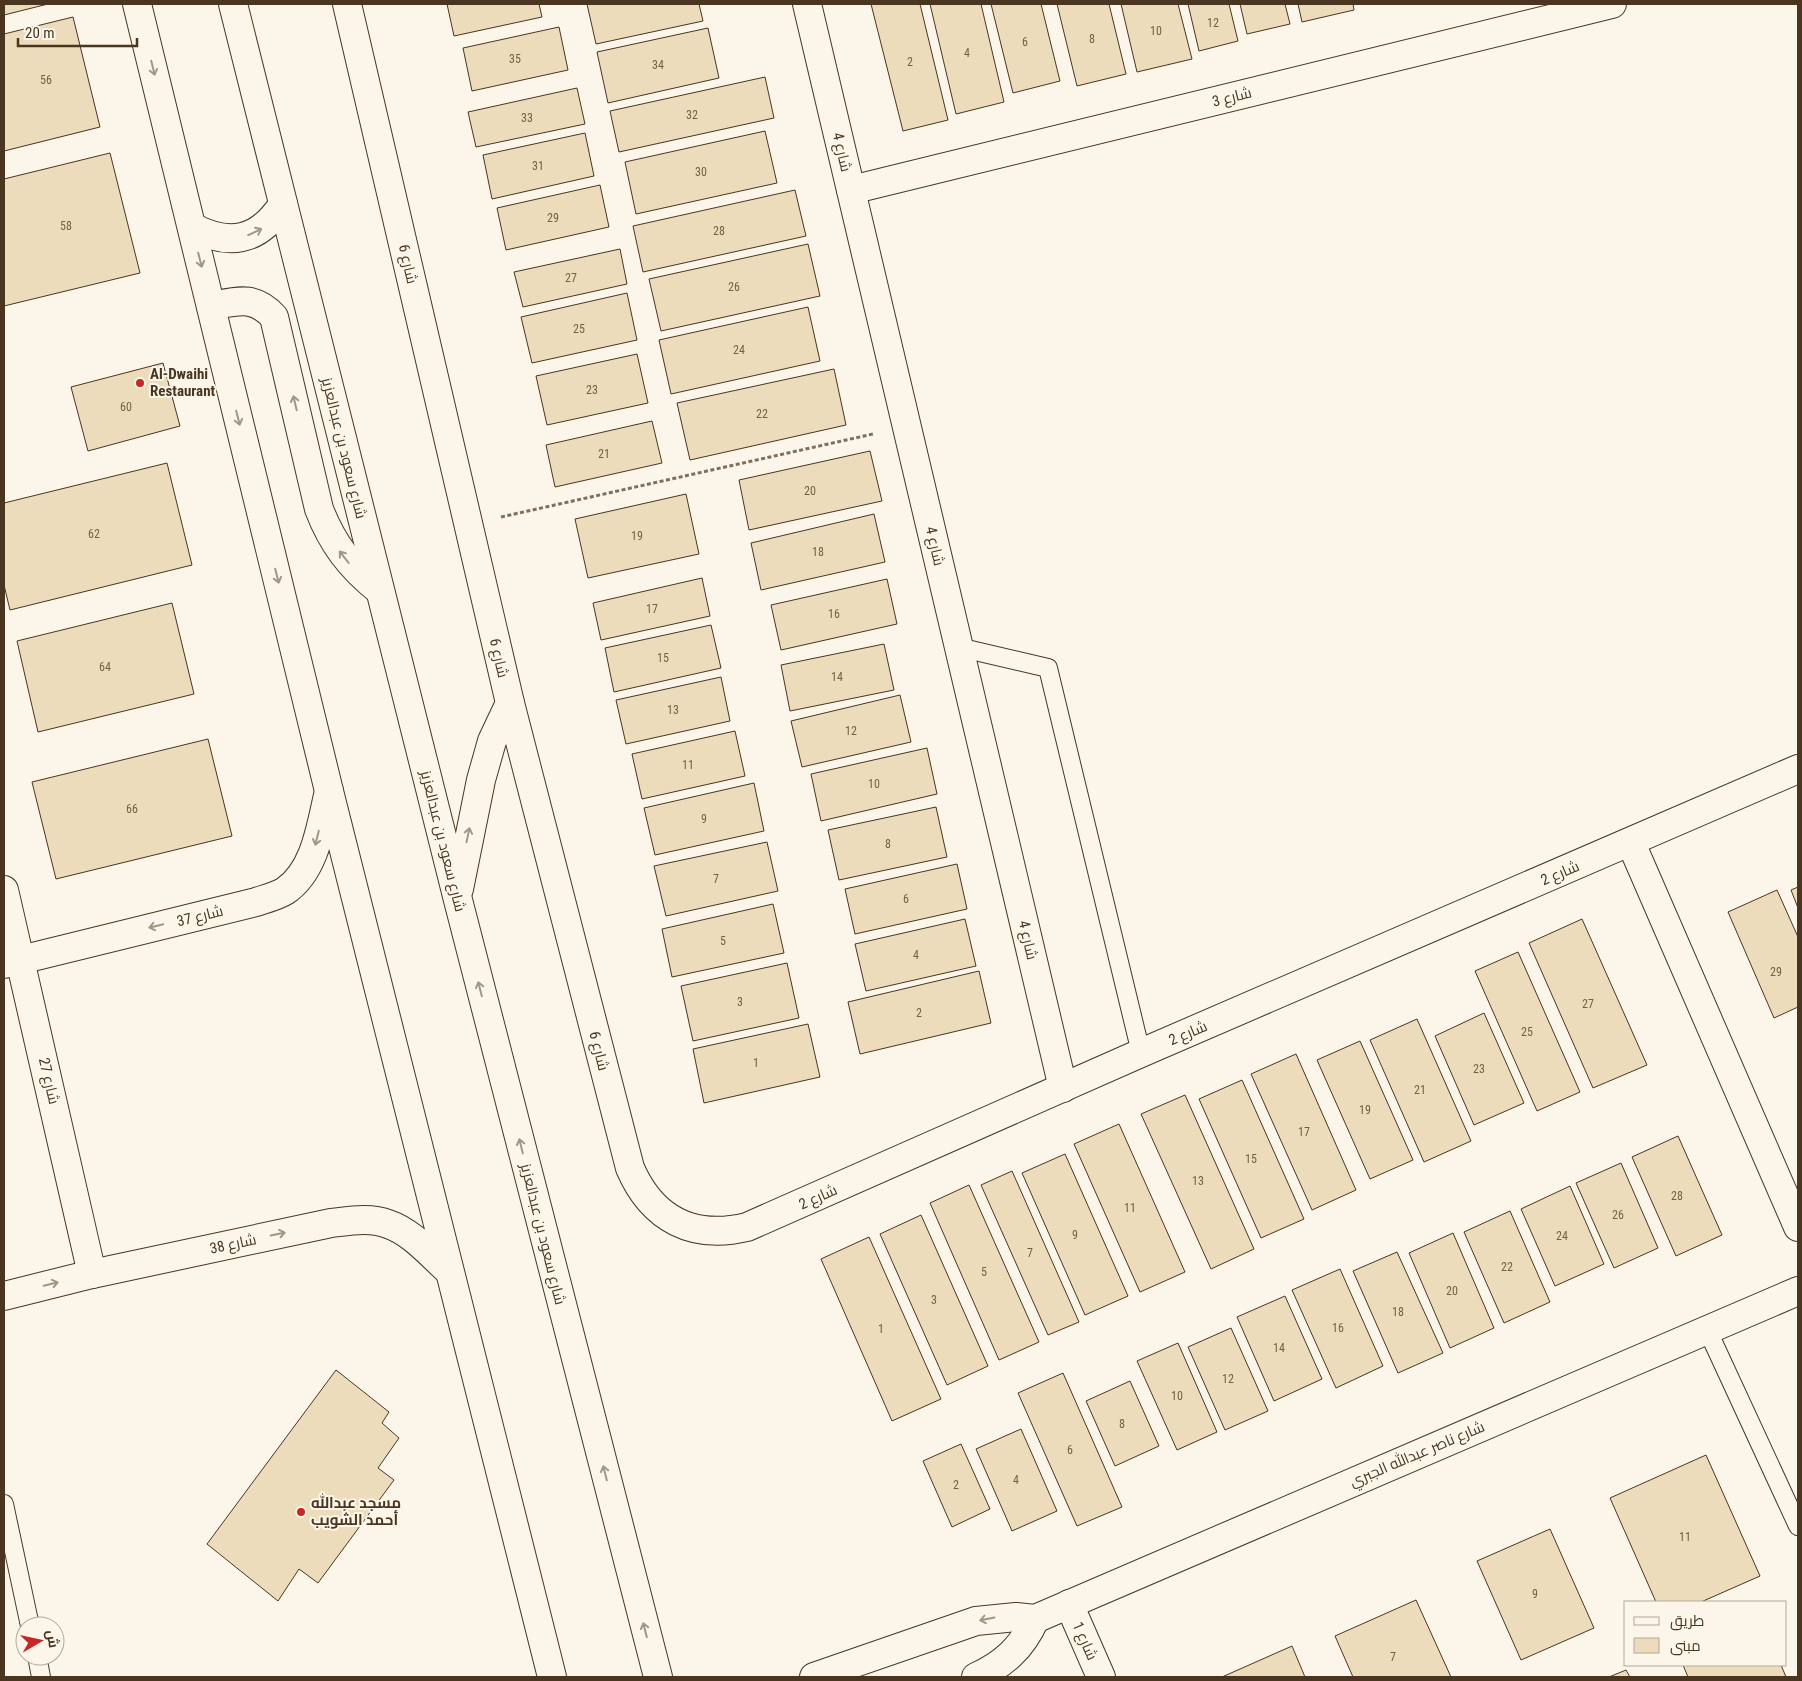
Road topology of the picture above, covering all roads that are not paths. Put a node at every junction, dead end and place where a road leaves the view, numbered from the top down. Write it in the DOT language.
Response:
graph roads {
  1 [pos="137,4"];
  2 [pos="233,4"];
  3 [pos="347,4"];
  4 [pos="806,4"];
  5 [pos="1612,4"];
  6 [pos="851,190"];
  7 [pos="283,204"];
  8 [pos="192,227"];
  9 [pos="212,306"];
  10 [pos="379,590"];
  11 [pos="958,646"];
  12 [pos="510,703"];
  13 [pos="1798,769"];
  14 [pos="329,790"];
  15 [pos="1631,843"];
  16 [pos="4,890"];
  17 [pos="458,900"];
  18 [pos="12,962"];
  19 [pos="1141,1053"];
  20 [pos="1063,1088"];
  21 [pos="1798,1227"];
  22 [pos="748,1228"];
  23 [pos="449,1271"];
  24 [pos="92,1274"];
  25 [pos="1798,1291"];
  26 [pos="4,1296"];
  27 [pos="1707,1329"];
  28 [pos="4,1504"];
  29 [pos="1798,1526"];
  30 [pos="1069,1604"];
  31 [pos="28,1616"];
  32 [pos="1035,1619"];
  33 [pos="655,1667"];
  34 [pos="552,1677"];
  35 [pos="671,1677"];
  36 [pos="814,1677"];
  37 [pos="976,1677"];
  38 [pos="1101,1677"];
  1 -- 8 [label="street, one-way"];
  2 -- 7 [label="street, شارع سعود بن عبدالعزيز"];
  3 -- 12 [label="street, شارع 6"];
  4 -- 6 [label="street, شارع 4"];
  5 -- 6 [label="street, شارع 3"];
  6 -- 11 [label="street, شارع 4"];
  8 -- 7 [label="street, one-way"];
  7 -- 10 [label="street, شارع سعود بن عبدالعزيز"];
  8 -- 9 [label="street, one-way"];
  10 -- 9 [label="street, one-way"];
  9 -- 14 [label="street, one-way"];
  10 -- 17 [label="street, شارع سعود بن عبدالعزيز"];
  11 -- 19 [label="lane"];
  11 -- 20 [label="street, شارع 4"];
  17 -- 12 [label="street, one-way"];
  12 -- 22 [label="street, شارع 6"];
  13 -- 15 [label="street, شارع 2"];
  14 -- 18 [label="street, شارع 37, one-way"];
  14 -- 23 [label="street"];
  15 -- 19 [label="street, شارع 2"];
  15 -- 21 [label="street"];
  16 -- 18 [label="street, شارع 27"];
  33 -- 17 [label="street, شارع سعود بن عبدالعزيز, one-way"];
  18 -- 24 [label="street, شارع 27"];
  19 -- 20 [label="street, شارع 2"];
  20 -- 22 [label="street, شارع 2"];
  24 -- 23 [label="street, شارع 38, one-way"];
  23 -- 34 [label="street"];
  26 -- 24 [label="street, شارع 38, one-way"];
  25 -- 27 [label="street, شارع ناصر عبدالله الجبري"];
  27 -- 29 [label="lane"];
  27 -- 30 [label="street, شارع ناصر عبدالله الجبري"];
  28 -- 31 [label="lane"];
  30 -- 32 [label="street, شارع ناصر عبدالله الجبري"];
  30 -- 38 [label="street, شارع 1"];
  32 -- 36 [label="street, شارع ناصر عبدالله الجبري, one-way"];
  32 -- 37 [label="street"];
  33 -- 35 [label="street"];
}
